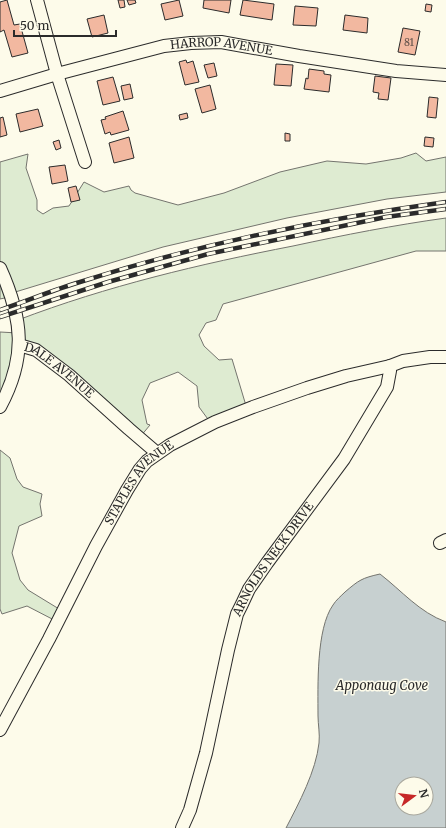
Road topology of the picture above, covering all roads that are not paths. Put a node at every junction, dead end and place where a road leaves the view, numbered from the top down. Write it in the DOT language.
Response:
graph roads {
  1 [pos="37,0"];
  2 [pos="57,74"];
  3 [pos="446,75"];
  4 [pos="0,91"];
  5 [pos="85,162"];
  6 [pos="0,268"];
  7 [pos="19,345"];
  8 [pos="446,357"];
  9 [pos="390,366"];
  10 [pos="0,407"];
  11 [pos="157,453"];
  12 [pos="0,730"];
  13 [pos="182,828"];
  1 -- 2 [label="street"];
  2 -- 3 [label="street, HARROP AVENUE"];
  2 -- 4 [label="street, HARROP AVENUE"];
  2 -- 5 [label="street"];
  6 -- 7 [label="street, DALE AVENUE"];
  7 -- 10 [label="street"];
  7 -- 11 [label="street, DALE AVENUE"];
  8 -- 9 [label="street"];
  9 -- 11 [label="street, STAPLES AVENUE"];
  9 -- 13 [label="street, ARNOLDS NECK DRIVE"];
  11 -- 12 [label="street, STAPLES AVENUE"];
}
